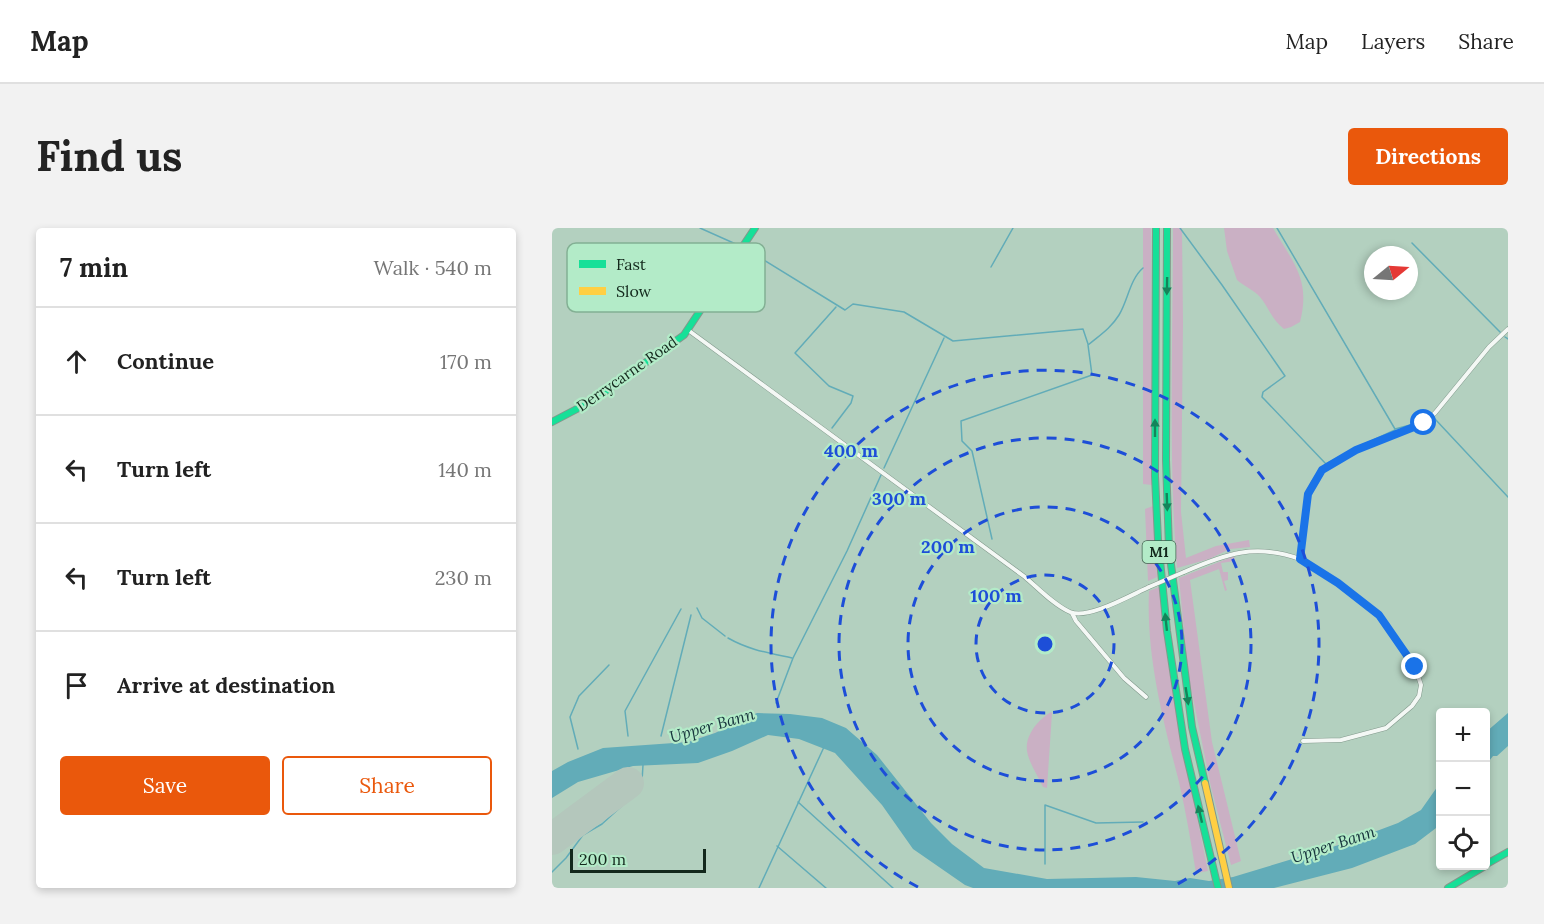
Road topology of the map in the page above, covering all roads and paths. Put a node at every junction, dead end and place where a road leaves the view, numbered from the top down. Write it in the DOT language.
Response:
graph roads {
  1 [pos="755,228"];
  2 [pos="1156,228"];
  3 [pos="1167,228"];
  4 [pos="745,243"];
  5 [pos="700,312"];
  6 [pos="1508,329"];
  7 [pos="688,330"];
  8 [pos="552,422"];
  9 [pos="1300,559"];
  10 [pos="1072,613"];
  11 [pos="1146,698"];
  12 [pos="1303,741"];
  13 [pos="1508,852"];
  14 [pos="1490,862"];
  15 [pos="1477,870"];
  16 [pos="1218,888"];
  17 [pos="1229,888"];
  18 [pos="1448,888"];
  1 -- 4 [label="main road, Derrycarne Road"];
  16 -- 2 [label="main road, M1, one-way"];
  3 -- 17 [label="main road, M1, one-way"];
  5 -- 7 [label="main road, Derrycarne Road"];
  6 -- 9 [label="street"];
  7 -- 8 [label="main road, Derrycarne Road"];
  7 -- 10 [label="street"];
  9 -- 10 [label="street, bridge"];
  9 -- 12 [label="street"];
  10 -- 11 [label="street"];
  13 -- 14 [label="main road"];
  15 -- 18 [label="main road"];
}
